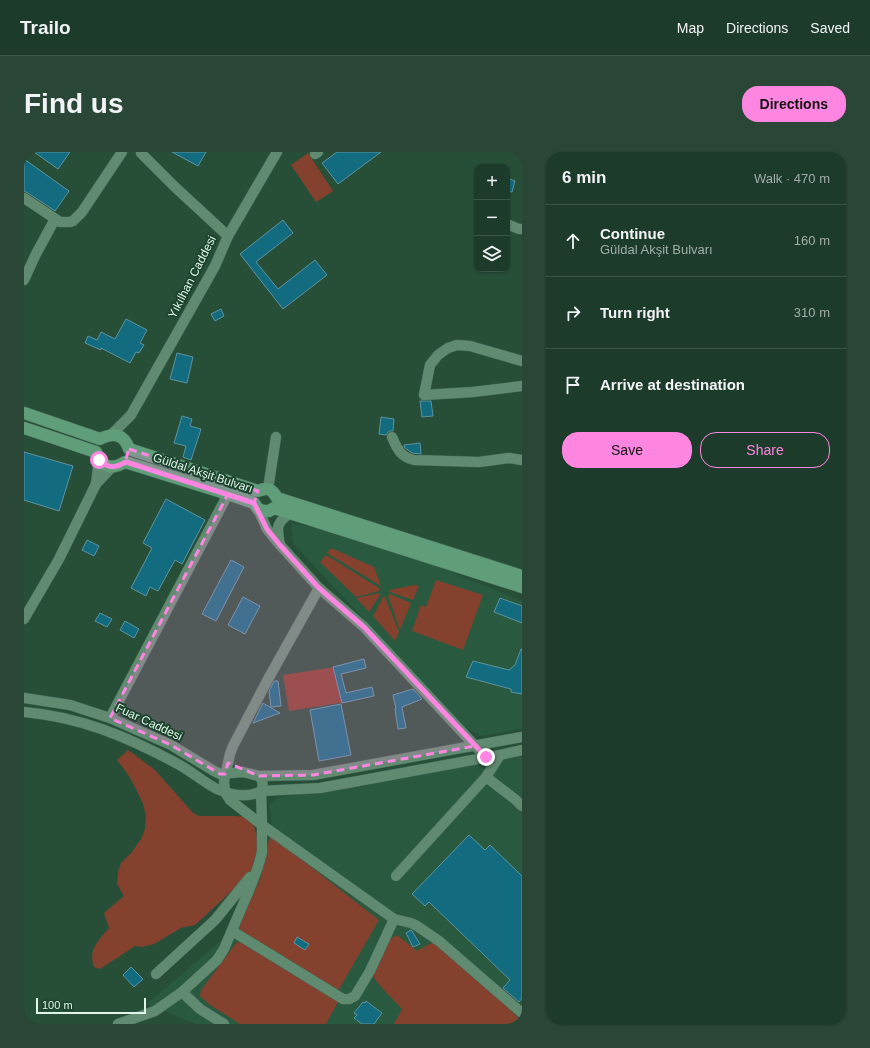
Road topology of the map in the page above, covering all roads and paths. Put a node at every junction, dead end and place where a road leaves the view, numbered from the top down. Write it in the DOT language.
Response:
graph roads {
  1 [pos="122,152"];
  2 [pos="277,152"];
  3 [pos="140,153"];
  4 [pos="24,198"];
  5 [pos="55,219"];
  6 [pos="510,225"];
  7 [pos="522,228"];
  8 [pos="228,236"];
  9 [pos="24,280"];
  10 [pos="522,361"];
  11 [pos="522,386"];
  12 [pos="24,413"];
  13 [pos="132,415"];
  14 [pos="24,428"];
  15 [pos="112,434"];
  16 [pos="276,437"];
  17 [pos="392,437"];
  18 [pos="100,439"];
  19 [pos="128,445"];
  20 [pos="97,456"];
  21 [pos="522,460"];
  22 [pos="126,462"];
  23 [pos="112,467"];
  24 [pos="96,484"];
  25 [pos="263,490"];
  26 [pos="228,494"];
  27 [pos="266,506"];
  28 [pos="290,513"];
  29 [pos="277,541"];
  30 [pos="522,576"];
  31 [pos="522,587"];
  32 [pos="319,588"];
  33 [pos="24,619"];
  34 [pos="24,698"];
  35 [pos="24,712"];
  36 [pos="110,718"];
  37 [pos="522,737"];
  38 [pos="475,746"];
  39 [pos="522,750"];
  40 [pos="230,754"];
  41 [pos="500,755"];
  42 [pos="486,757"];
  43 [pos="243,772"];
  44 [pos="226,774"];
  45 [pos="259,776"];
  46 [pos="486,777"];
  47 [pos="261,791"];
  48 [pos="225,792"];
  49 [pos="522,806"];
  50 [pos="262,825"];
  51 [pos="258,867"];
  52 [pos="396,876"];
  53 [pos="394,919"];
  54 [pos="232,931"];
  55 [pos="156,974"];
  56 [pos="182,992"];
  57 [pos="522,1013"];
  58 [pos="118,1024"];
  59 [pos="224,1024"];
  1 -- 5 [label="street"];
  2 -- 8 [label="street, Yıkılhan Caddesi"];
  3 -- 8 [label="street"];
  4 -- 5 [label="street"];
  5 -- 9 [label="street"];
  6 -- 7 [label="street"];
  8 -- 13 [label="street, Yıkılhan Caddesi"];
  10 -- 11 [label="street"];
  12 -- 18 [label="main road"];
  13 -- 15 [label="street, Yıkılhan Caddesi"];
  13 -- 19 [label="street, Yıkılhan Caddesi"];
  14 -- 20 [label="main road"];
  15 -- 18 [label="main road"];
  15 -- 19 [label="main road, Güldal Akşit Bulvarı"];
  16 -- 25 [label="street"];
  17 -- 21 [label="street"];
  18 -- 20 [label="street"];
  19 -- 22 [label="street"];
  19 -- 25 [label="main road, Güldal Akşit Bulvarı"];
  20 -- 23 [label="main road"];
  20 -- 24 [label="street"];
  22 -- 23 [label="main road"];
  22 -- 26 [label="main road, Güldal Akşit Bulvarı"];
  23 -- 24 [label="street"];
  24 -- 33 [label="street"];
  25 -- 27 [label="main road, Güldal Akşit Bulvarı"];
  25 -- 27 [label="street"];
  26 -- 27 [label="main road, Güldal Akşit Bulvarı"];
  26 -- 36 [label="street"];
  27 -- 28 [label="main road, Güldal Akşit Bulvarı"];
  27 -- 29 [label="street"];
  27 -- 30 [label="main road, Güldal Akşit Bulvarı"];
  28 -- 29 [label="street"];
  28 -- 31 [label="main road, Güldal Akşit Bulvarı"];
  29 -- 32 [label="street"];
  32 -- 38 [label="street"];
  32 -- 40 [label="street"];
  34 -- 36 [label="street, Fuar Caddesi"];
  35 -- 48 [label="street"];
  36 -- 44 [label="street, Fuar Caddesi"];
  37 -- 38 [label="street, Fuar Caddesi"];
  38 -- 42 [label="street"];
  38 -- 45 [label="street, Fuar Caddesi"];
  39 -- 41 [label="street"];
  40 -- 43 [label="street"];
  40 -- 44 [label="street"];
  41 -- 42 [label="street"];
  41 -- 46 [label="street"];
  42 -- 47 [label="street"];
  43 -- 44 [label="street, Fuar Caddesi"];
  43 -- 45 [label="street, Fuar Caddesi"];
  44 -- 48 [label="street"];
  45 -- 47 [label="street"];
  46 -- 49 [label="street"];
  46 -- 52 [label="street"];
  47 -- 48 [label="street"];
  47 -- 50 [label="street"];
  48 -- 50 [label="street"];
  50 -- 51 [label="street"];
  50 -- 53 [label="street"];
  51 -- 54 [label="street"];
  51 -- 55 [label="street"];
  53 -- 54 [label="street"];
  53 -- 57 [label="street"];
  54 -- 56 [label="street"];
  56 -- 58 [label="street"];
  56 -- 59 [label="street"];
}
